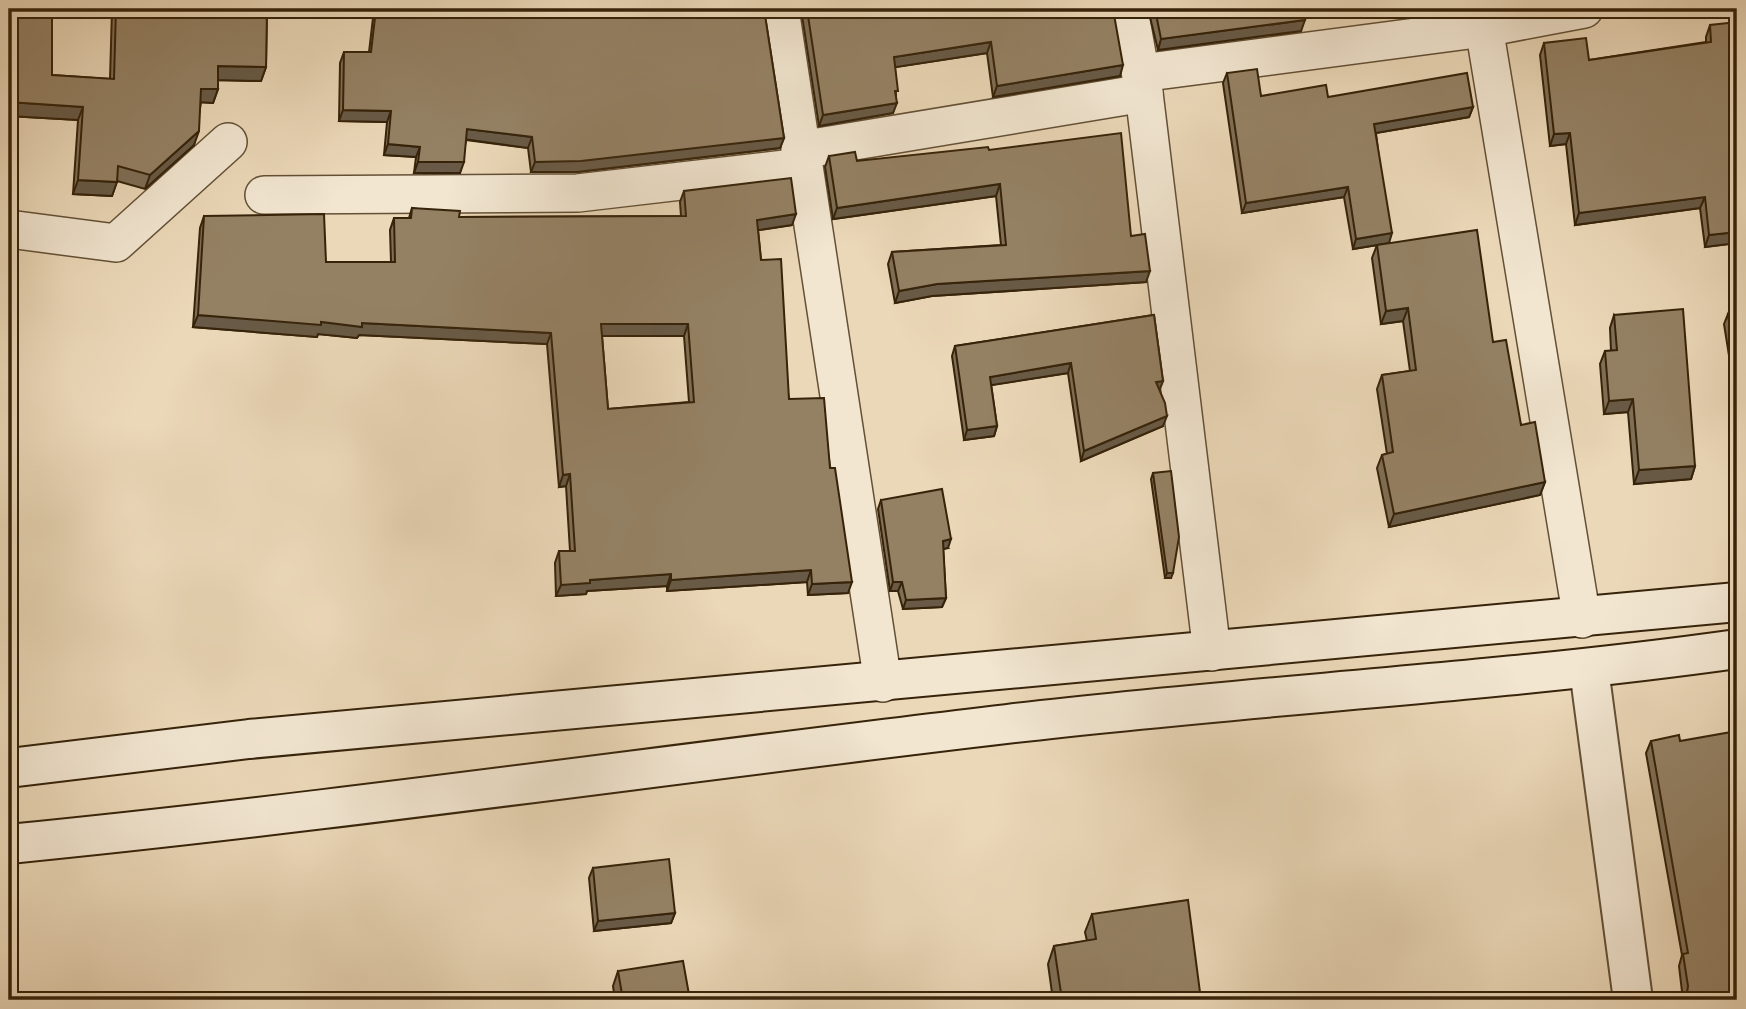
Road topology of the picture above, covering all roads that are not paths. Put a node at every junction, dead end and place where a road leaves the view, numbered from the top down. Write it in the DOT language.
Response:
graph roads {
  1 [pos="780,9"];
  2 [pos="1129,9"];
  3 [pos="1584,9"];
  4 [pos="1483,18"];
  5 [pos="1143,83"];
  6 [pos="228,142"];
  7 [pos="801,158"];
  8 [pos="264,195"];
  9 [pos="9,229"];
  10 [pos="1737,602"];
  11 [pos="1581,618"];
  12 [pos="1737,649"];
  13 [pos="1212,652"];
  14 [pos="1589,669"];
  15 [pos="883,683"];
  16 [pos="9,768"];
  17 [pos="9,844"];
  18 [pos="1633,1000"];
  1 -- 7 [label="street"];
  2 -- 5 [label="street"];
  3 -- 4 [label="street"];
  4 -- 5 [label="street"];
  4 -- 11 [label="street"];
  5 -- 7 [label="street"];
  5 -- 13 [label="street"];
  6 -- 9 [label="street"];
  7 -- 8 [label="street"];
  7 -- 15 [label="street"];
  10 -- 11 [label="main road"];
  11 -- 13 [label="main road"];
  12 -- 14 [label="main road"];
  13 -- 15 [label="main road"];
  14 -- 17 [label="main road"];
  14 -- 18 [label="main road"];
  15 -- 16 [label="main road"];
}
